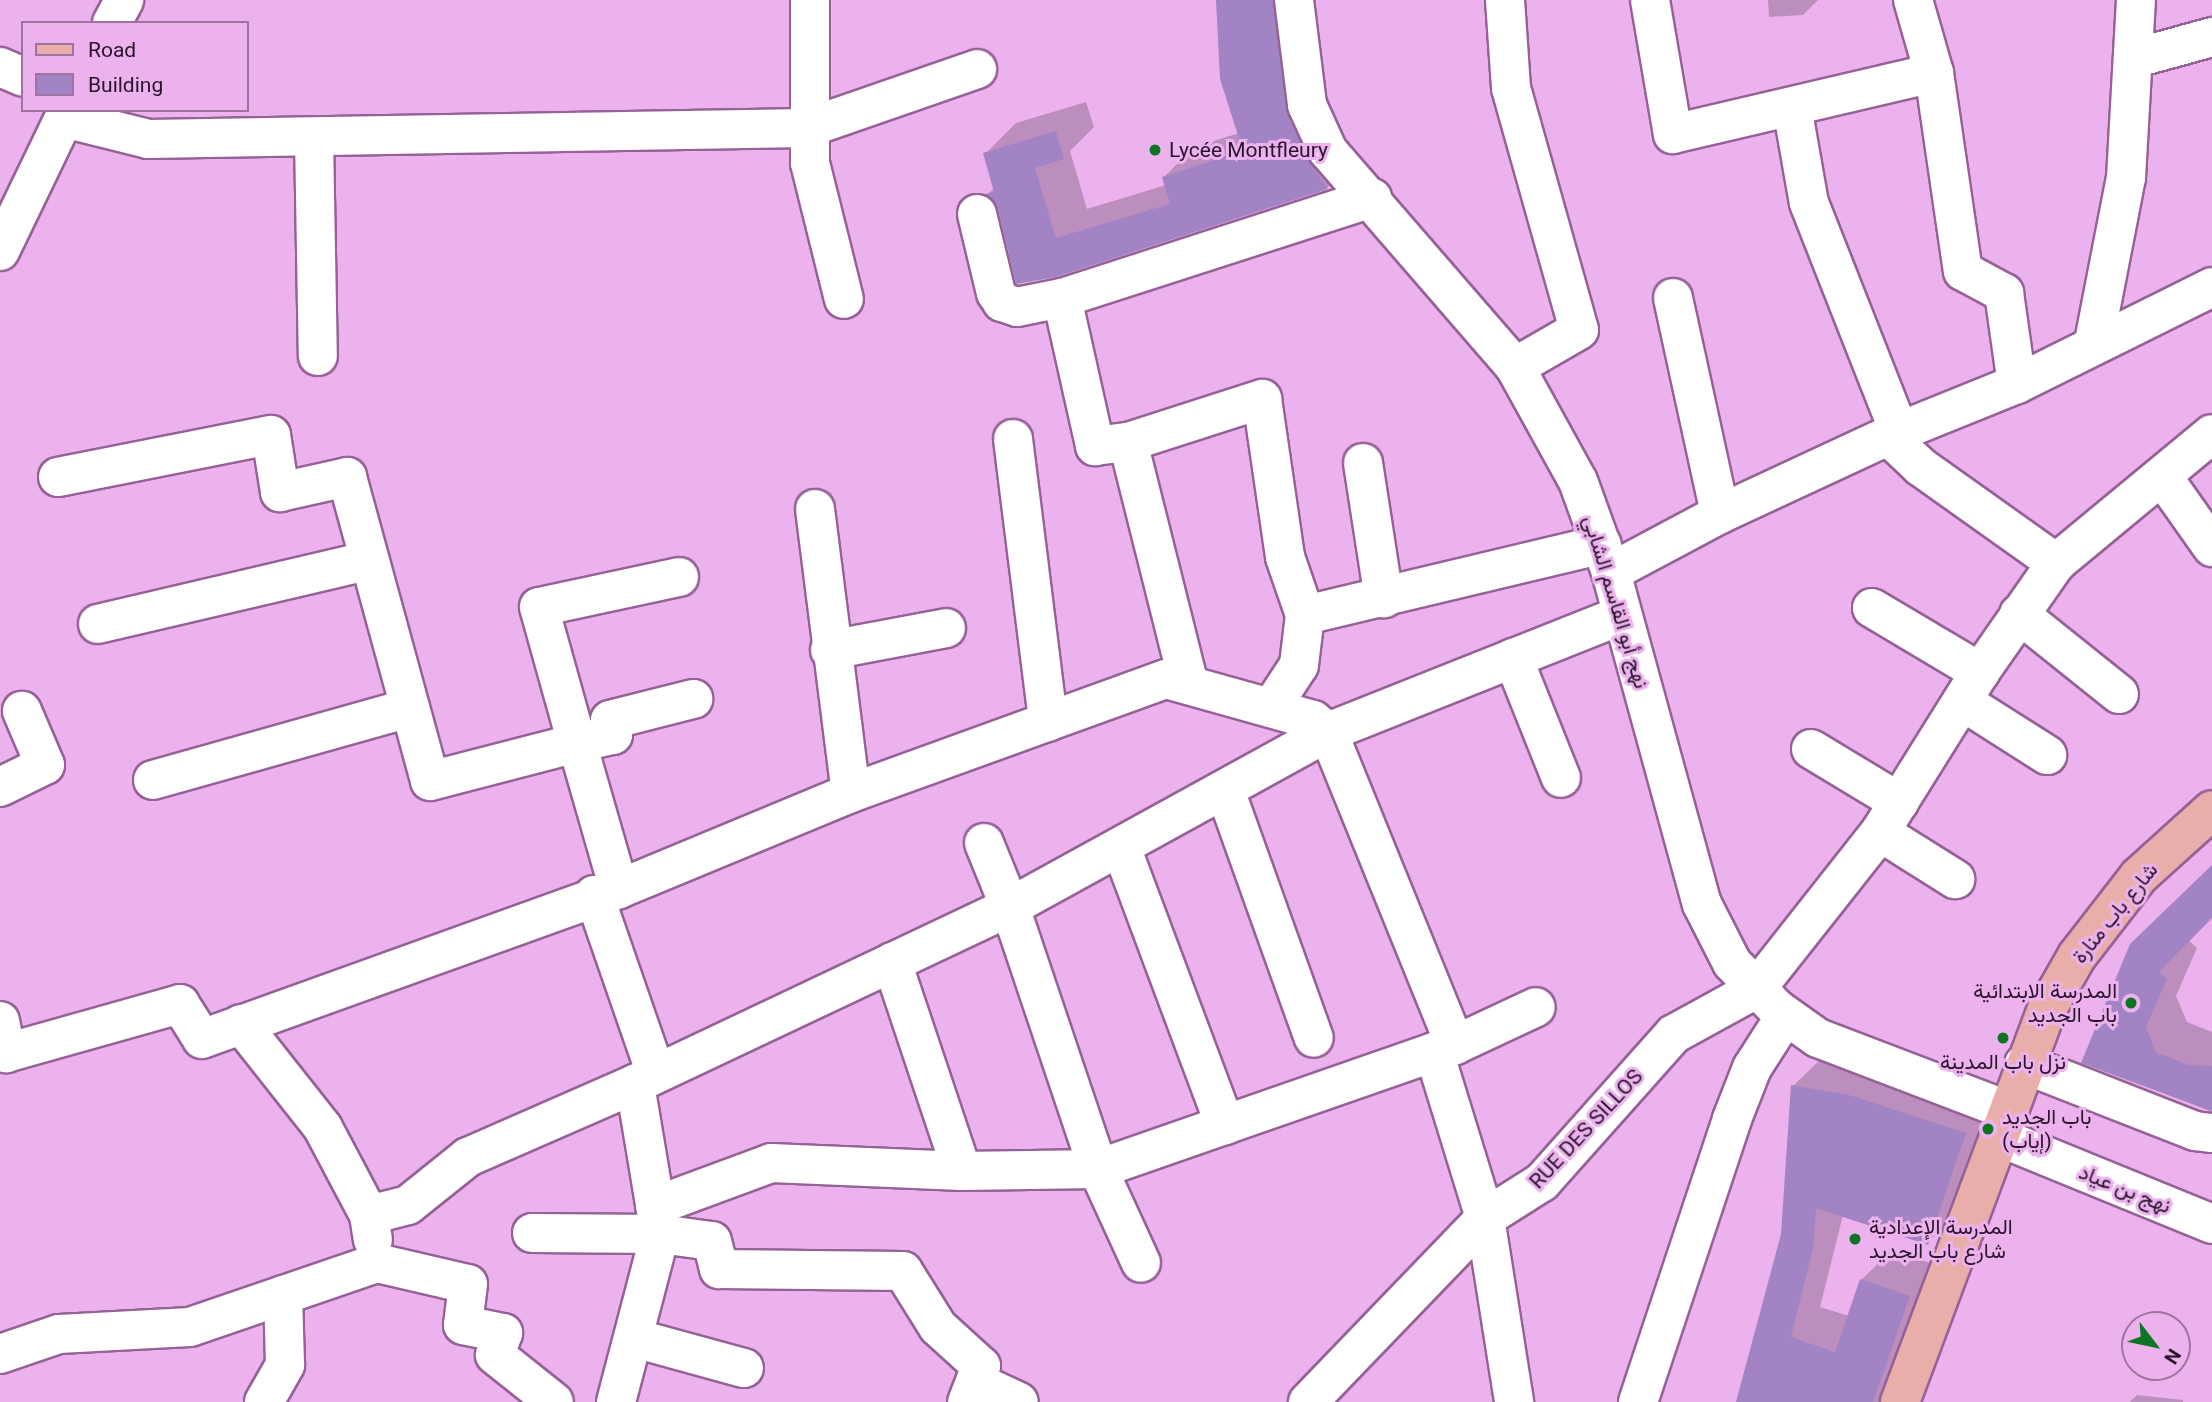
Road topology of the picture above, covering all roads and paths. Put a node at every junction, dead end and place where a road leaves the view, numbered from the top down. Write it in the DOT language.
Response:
graph roads {
  1 [pos="124,0"];
  2 [pos="810,0"];
  3 [pos="1294,0"];
  4 [pos="1505,0"];
  5 [pos="1650,0"];
  6 [pos="1913,0"];
  7 [pos="2136,0"];
  8 [pos="113,21"];
  9 [pos="2212,37"];
  10 [pos="2136,58"];
  11 [pos="0,67"];
  12 [pos="977,69"];
  13 [pos="1934,73"];
  14 [pos="21,76"];
  15 [pos="1792,107"];
  16 [pos="66,114"];
  17 [pos="807,128"];
  18 [pos="314,137"];
  19 [pos="1372,198"];
  20 [pos="977,214"];
  21 [pos="0,251"];
  22 [pos="2212,287"];
  23 [pos="1062,298"];
  24 [pos="844,299"];
  25 [pos="1673,299"];
  26 [pos="2094,342"];
  27 [pos="318,356"];
  28 [pos="1515,367"];
  29 [pos="2017,384"];
  30 [pos="1894,434"];
  31 [pos="2212,434"];
  32 [pos="1013,439"];
  33 [pos="1128,442"];
  34 [pos="1363,463"];
  35 [pos="2162,476"];
  36 [pos="58,477"];
  37 [pos="814,509"];
  38 [pos="1720,514"];
  39 [pos="2212,547"];
  40 [pos="1606,558"];
  41 [pos="370,560"];
  42 [pos="2056,563"];
  43 [pos="679,577"];
  44 [pos="1384,598"];
  45 [pos="1872,608"];
  46 [pos="2019,614"];
  47 [pos="1305,615"];
  48 [pos="1622,615"];
  49 [pos="98,624"];
  50 [pos="946,628"];
  51 [pos="830,650"];
  52 [pos="1513,658"];
  53 [pos="1189,684"];
  54 [pos="1971,687"];
  55 [pos="2119,694"];
  56 [pos="693,699"];
  57 [pos="410,708"];
  58 [pos="1271,708"];
  59 [pos="22,710"];
  60 [pos="1048,722"];
  61 [pos="1328,732"];
  62 [pos="577,743"];
  63 [pos="1811,750"];
  64 [pos="2047,755"];
  65 [pos="1561,778"];
  66 [pos="153,780"];
  67 [pos="0,787"];
  68 [pos="1225,790"];
  69 [pos="851,793"];
  70 [pos="2212,810"];
  71 [pos="1889,817"];
  72 [pos="984,843"];
  73 [pos="1121,847"];
  74 [pos="1955,879"];
  75 [pos="606,892"];
  76 [pos="1010,906"];
  77 [pos="892,962"];
  78 [pos="1756,989"];
  79 [pos="1536,1007"];
  80 [pos="0,1021"];
  81 [pos="241,1024"];
  82 [pos="1775,1032"];
  83 [pos="1314,1038"];
  84 [pos="1445,1048"];
  85 [pos="2024,1064"];
  86 [pos="645,1079"];
  87 [pos="2004,1124"];
  88 [pos="1225,1125"];
  89 [pos="2212,1133"];
  90 [pos="1098,1169"];
  91 [pos="962,1171"];
  92 [pos="369,1216"];
  93 [pos="1485,1219"];
  94 [pos="658,1220"];
  95 [pos="2212,1224"];
  96 [pos="532,1233"];
  97 [pos="377,1263"];
  98 [pos="1141,1263"];
  99 [pos="283,1295"];
  100 [pos="634,1338"];
  101 [pos="0,1354"];
  102 [pos="744,1368"];
  103 [pos="971,1392"];
  104 [pos="264,1402"];
  105 [pos="554,1402"];
  106 [pos="616,1402"];
  107 [pos="1020,1402"];
  108 [pos="1027,1402"];
  109 [pos="1040,1402"];
  110 [pos="1308,1402"];
  111 [pos="1514,1402"];
  112 [pos="1638,1402"];
  113 [pos="1900,1402"];
  1 -- 8 [label="street"];
  2 -- 17 [label="street"];
  3 -- 19 [label="street, نهج أبو القاسم الشابي"];
  4 -- 28 [label="street"];
  5 -- 15 [label="street"];
  6 -- 13 [label="street"];
  7 -- 10 [label="street"];
  9 -- 10 [label="street"];
  10 -- 26 [label="street"];
  11 -- 14 [label="street"];
  12 -- 17 [label="street"];
  13 -- 15 [label="street"];
  13 -- 29 [label="street"];
  15 -- 30 [label="street"];
  16 -- 18 [label="street"];
  16 -- 21 [label="street"];
  17 -- 18 [label="street"];
  17 -- 24 [label="street"];
  18 -- 27 [label="street"];
  19 -- 23 [label="street"];
  19 -- 28 [label="street, نهج أبو القاسم الشابي"];
  20 -- 23 [label="street"];
  22 -- 26 [label="street"];
  23 -- 33 [label="street"];
  25 -- 38 [label="street"];
  26 -- 29 [label="street"];
  28 -- 40 [label="street, نهج أبو القاسم الشابي"];
  29 -- 30 [label="street"];
  30 -- 38 [label="street"];
  30 -- 42 [label="street"];
  31 -- 35 [label="street"];
  32 -- 60 [label="street"];
  33 -- 47 [label="street"];
  33 -- 53 [label="street"];
  34 -- 44 [label="street"];
  35 -- 39 [label="street"];
  35 -- 42 [label="street"];
  36 -- 41 [label="street"];
  37 -- 51 [label="street"];
  38 -- 40 [label="street"];
  40 -- 44 [label="street"];
  40 -- 48 [label="street, نهج أبو القاسم الشابي"];
  41 -- 49 [label="street"];
  41 -- 57 [label="street"];
  42 -- 46 [label="street"];
  43 -- 62 [label="street"];
  44 -- 47 [label="street"];
  45 -- 54 [label="street"];
  46 -- 54 [label="street"];
  46 -- 55 [label="street"];
  47 -- 58 [label="street"];
  48 -- 52 [label="street"];
  48 -- 78 [label="street, نهج أبو القاسم الشابي"];
  50 -- 51 [label="street"];
  51 -- 69 [label="street"];
  52 -- 61 [label="street"];
  52 -- 65 [label="street"];
  53 -- 58 [label="street"];
  53 -- 60 [label="street"];
  54 -- 64 [label="street"];
  54 -- 71 [label="street"];
  56 -- 62 [label="street"];
  57 -- 62 [label="street"];
  57 -- 66 [label="street"];
  58 -- 61 [label="street"];
  59 -- 67 [label="street"];
  60 -- 69 [label="street"];
  61 -- 68 [label="street"];
  61 -- 84 [label="street"];
  62 -- 75 [label="street"];
  63 -- 71 [label="street"];
  68 -- 73 [label="street"];
  68 -- 83 [label="street"];
  69 -- 75 [label="street"];
  70 -- 85 [label="main road, شارع باب منارة"];
  71 -- 74 [label="street"];
  71 -- 78 [label="street"];
  72 -- 76 [label="street"];
  73 -- 76 [label="street"];
  73 -- 88 [label="street"];
  75 -- 81 [label="street"];
  75 -- 86 [label="street"];
  76 -- 77 [label="street"];
  76 -- 90 [label="street"];
  77 -- 86 [label="street"];
  77 -- 91 [label="street"];
  78 -- 87 [label="street, نهج أبو القاسم الشابي"];
  78 -- 93 [label="street, RUE DES SILLOS"];
  79 -- 84 [label="street"];
  80 -- 81 [label="street"];
  81 -- 92 [label="street"];
  82 -- 112 [label="street"];
  84 -- 88 [label="street"];
  84 -- 93 [label="street"];
  85 -- 87 [label="main road, شارع باب منارة"];
  85 -- 89 [label="street"];
  86 -- 92 [label="street"];
  86 -- 94 [label="street"];
  87 -- 95 [label="street, نهج بن عياد"];
  87 -- 113 [label="main road, شارع باب منارة"];
  88 -- 90 [label="street"];
  90 -- 91 [label="street"];
  90 -- 98 [label="street"];
  91 -- 94 [label="street"];
  92 -- 97 [label="street"];
  93 -- 110 [label="street, RUE DES SILLOS"];
  93 -- 111 [label="street"];
  94 -- 96 [label="street"];
  94 -- 100 [label="street"];
  94 -- 103 [label="street"];
  97 -- 99 [label="street"];
  97 -- 105 [label="street"];
  99 -- 101 [label="street"];
  99 -- 104 [label="street"];
  100 -- 102 [label="street"];
  100 -- 106 [label="street"];
  103 -- 107 [label="street"];
  108 -- 109 [label="street"];
}
